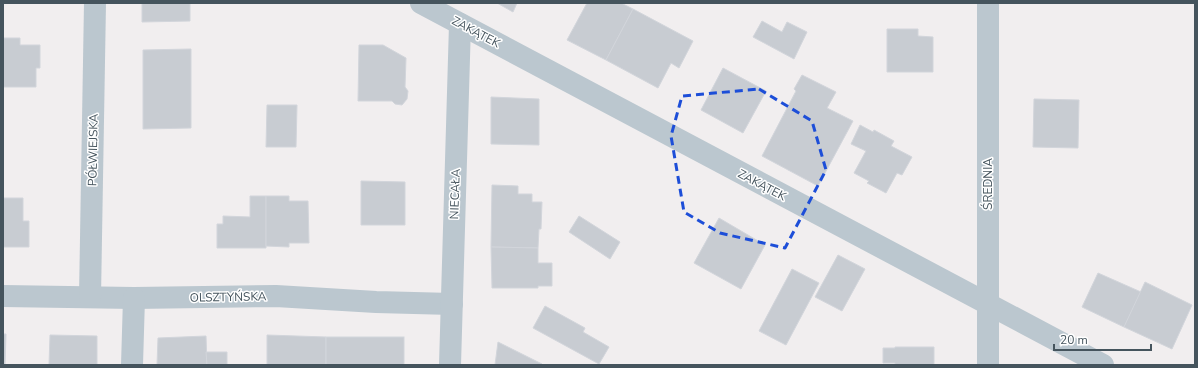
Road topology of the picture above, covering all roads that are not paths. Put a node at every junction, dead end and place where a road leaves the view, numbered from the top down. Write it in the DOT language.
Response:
graph roads {
  1 [pos="95,3"];
  2 [pos="421,3"];
  3 [pos="988,3"];
  4 [pos="460,24"];
  5 [pos="3,296"];
  6 [pos="90,297"];
  7 [pos="134,298"];
  8 [pos="452,304"];
  9 [pos="988,304"];
  10 [pos="132,365"];
  11 [pos="450,365"];
  12 [pos="988,365"];
  13 [pos="1103,365"];
  1 -- 6 [label="street, PÓŁWIEJSKA"];
  2 -- 4 [label="street, ZAKĄTEK"];
  3 -- 9 [label="street, ŚREDNIA"];
  4 -- 8 [label="street, NIECAŁA"];
  4 -- 9 [label="street, ZAKĄTEK"];
  5 -- 6 [label="street, OLSZTYŃSKA"];
  6 -- 7 [label="street, OLSZTYŃSKA"];
  7 -- 8 [label="street, OLSZTYŃSKA"];
  7 -- 10 [label="street"];
  8 -- 11 [label="street, NIECAŁA"];
  9 -- 12 [label="street, ŚREDNIA"];
  9 -- 13 [label="street, ZAKĄTEK"];
}
